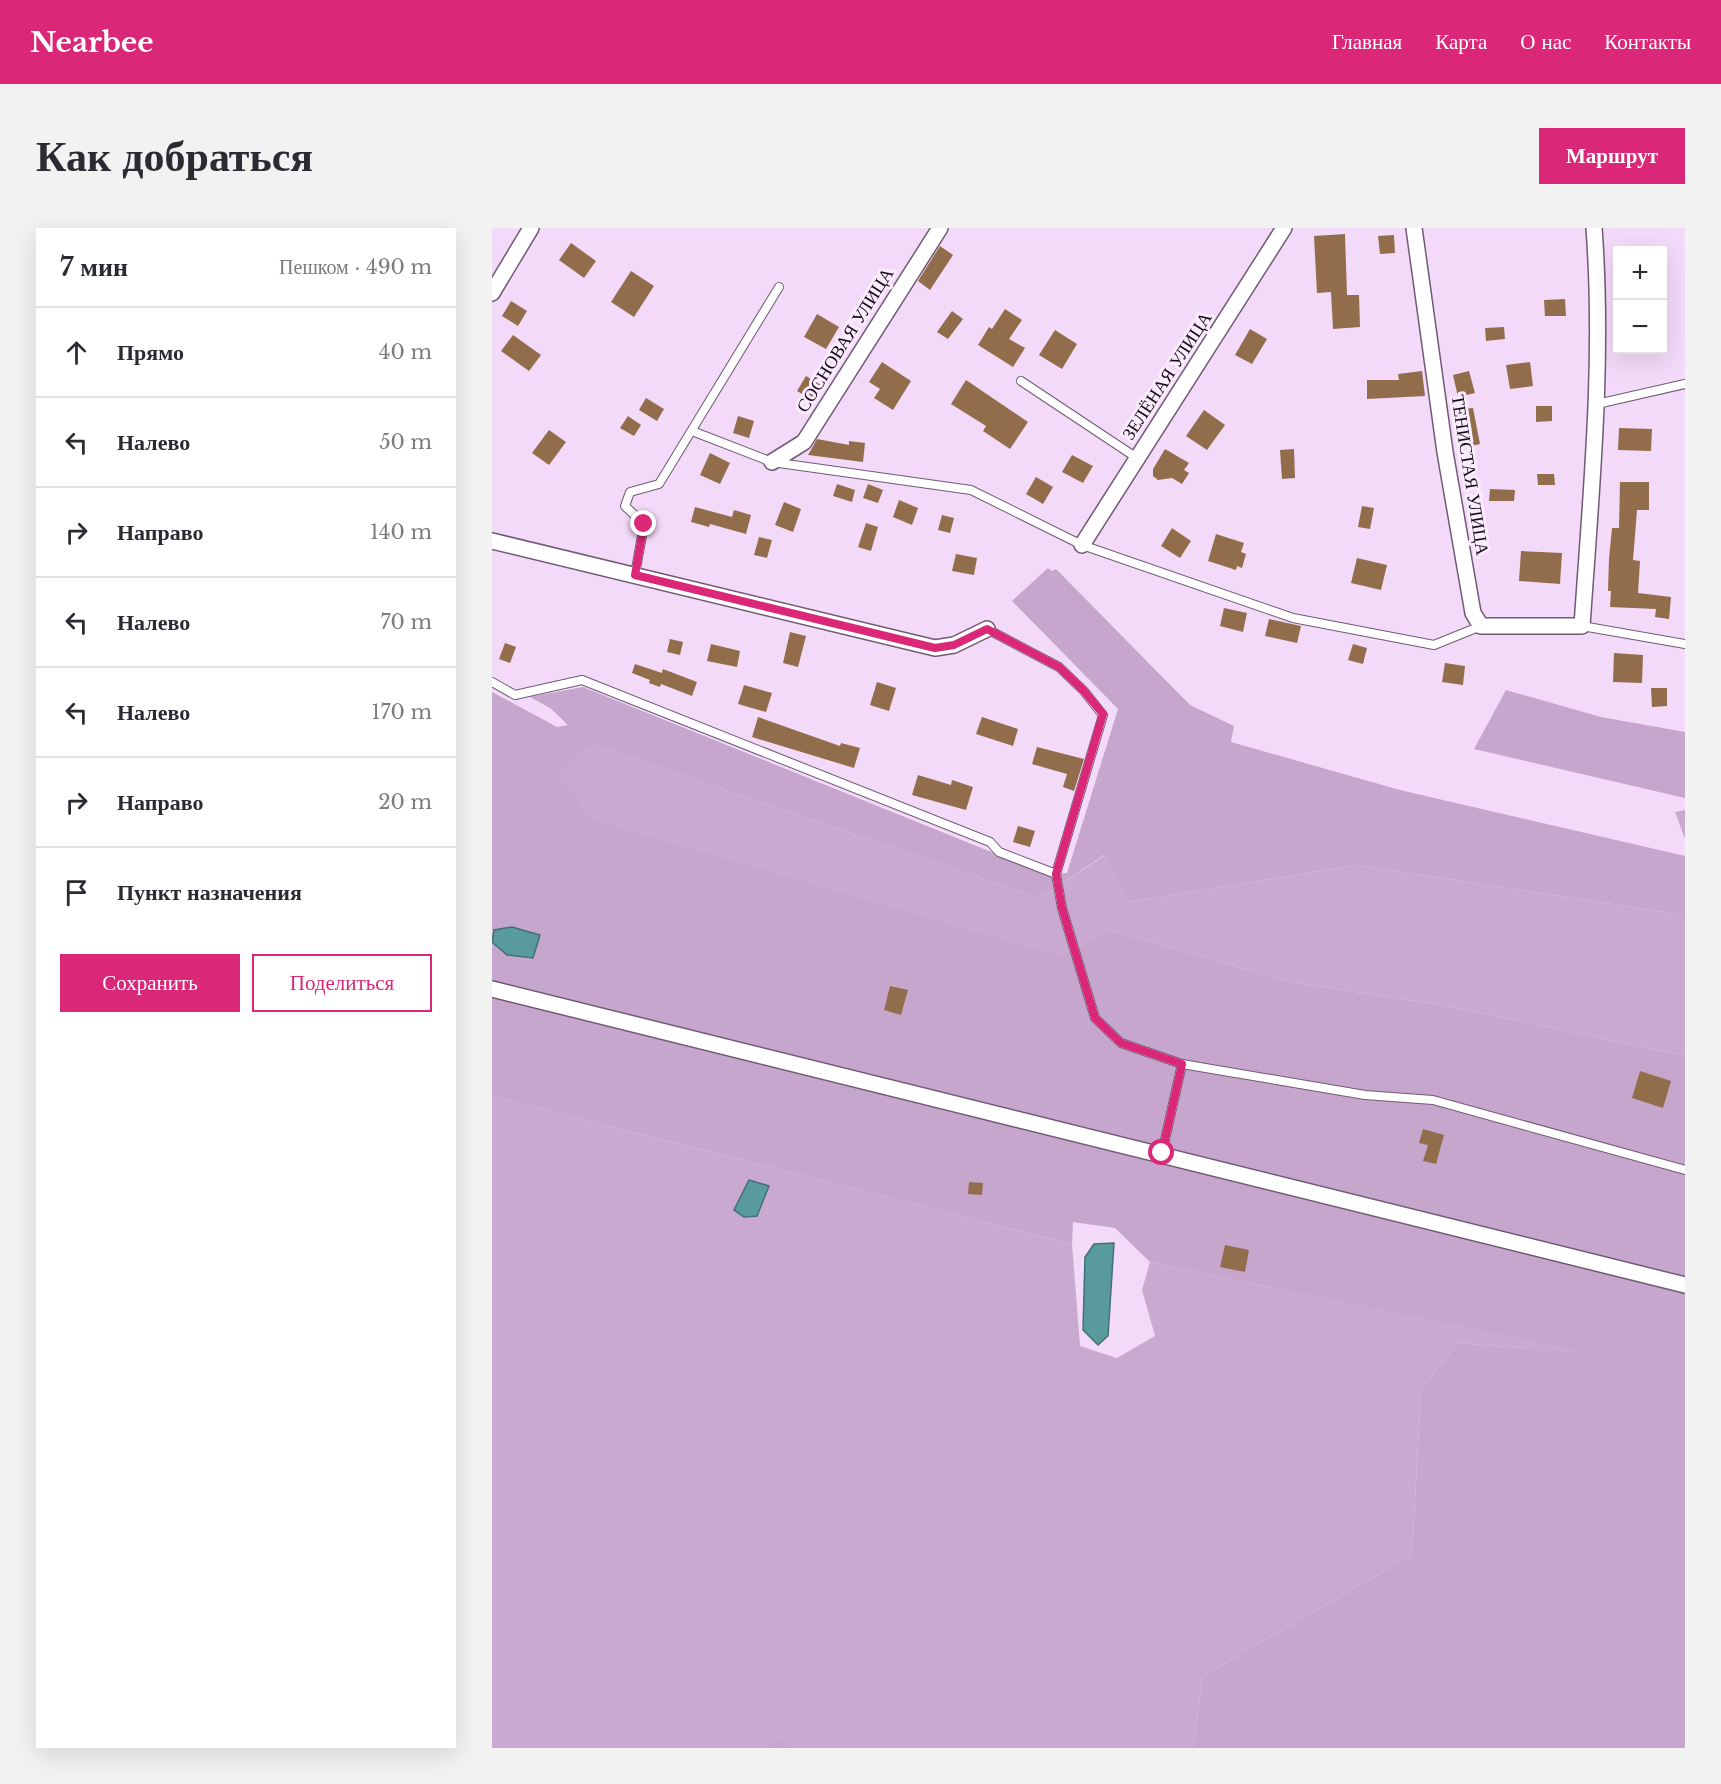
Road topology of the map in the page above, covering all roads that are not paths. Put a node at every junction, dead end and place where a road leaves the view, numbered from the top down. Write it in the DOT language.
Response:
graph roads {
  1 [pos="531,228"];
  2 [pos="940,228"];
  3 [pos="1284,228"];
  4 [pos="1414,228"];
  5 [pos="1594,228"];
  6 [pos="778,287"];
  7 [pos="492,293"];
  8 [pos="1022,381"];
  9 [pos="1685,384"];
  10 [pos="1597,404"];
  11 [pos="692,431"];
  12 [pos="1137,458"];
  13 [pos="772,462"];
  14 [pos="492,541"];
  15 [pos="1082,545"];
  16 [pos="635,575"];
  17 [pos="1481,626"];
  18 [pos="1582,626"];
  19 [pos="987,629"];
  20 [pos="1685,644"];
  21 [pos="492,682"];
  22 [pos="1056,874"];
  23 [pos="492,989"];
  24 [pos="1182,1064"];
  25 [pos="1162,1153"];
  26 [pos="1685,1170"];
  27 [pos="1685,1285"];
  1 -- 7 [label="street"];
  2 -- 13 [label="street, СОСНОВАЯ УЛИЦА"];
  3 -- 12 [label="street, ЗЕЛЁНАЯ УЛИЦА"];
  4 -- 17 [label="street, ТЕНИСТАЯ УЛИЦА"];
  5 -- 10 [label="street"];
  6 -- 11 [label="lane"];
  8 -- 12 [label="lane"];
  9 -- 10 [label="lane"];
  10 -- 18 [label="street"];
  11 -- 13 [label="lane"];
  11 -- 16 [label="lane"];
  12 -- 15 [label="street, ЗЕЛЁНАЯ УЛИЦА"];
  13 -- 15 [label="lane"];
  14 -- 16 [label="street"];
  15 -- 17 [label="lane"];
  16 -- 19 [label="street"];
  17 -- 18 [label="street"];
  18 -- 20 [label="lane"];
  19 -- 22 [label="lane"];
  21 -- 22 [label="lane"];
  22 -- 24 [label="lane"];
  23 -- 25 [label="street"];
  24 -- 25 [label="lane"];
  24 -- 26 [label="lane"];
  25 -- 27 [label="street"];
}
